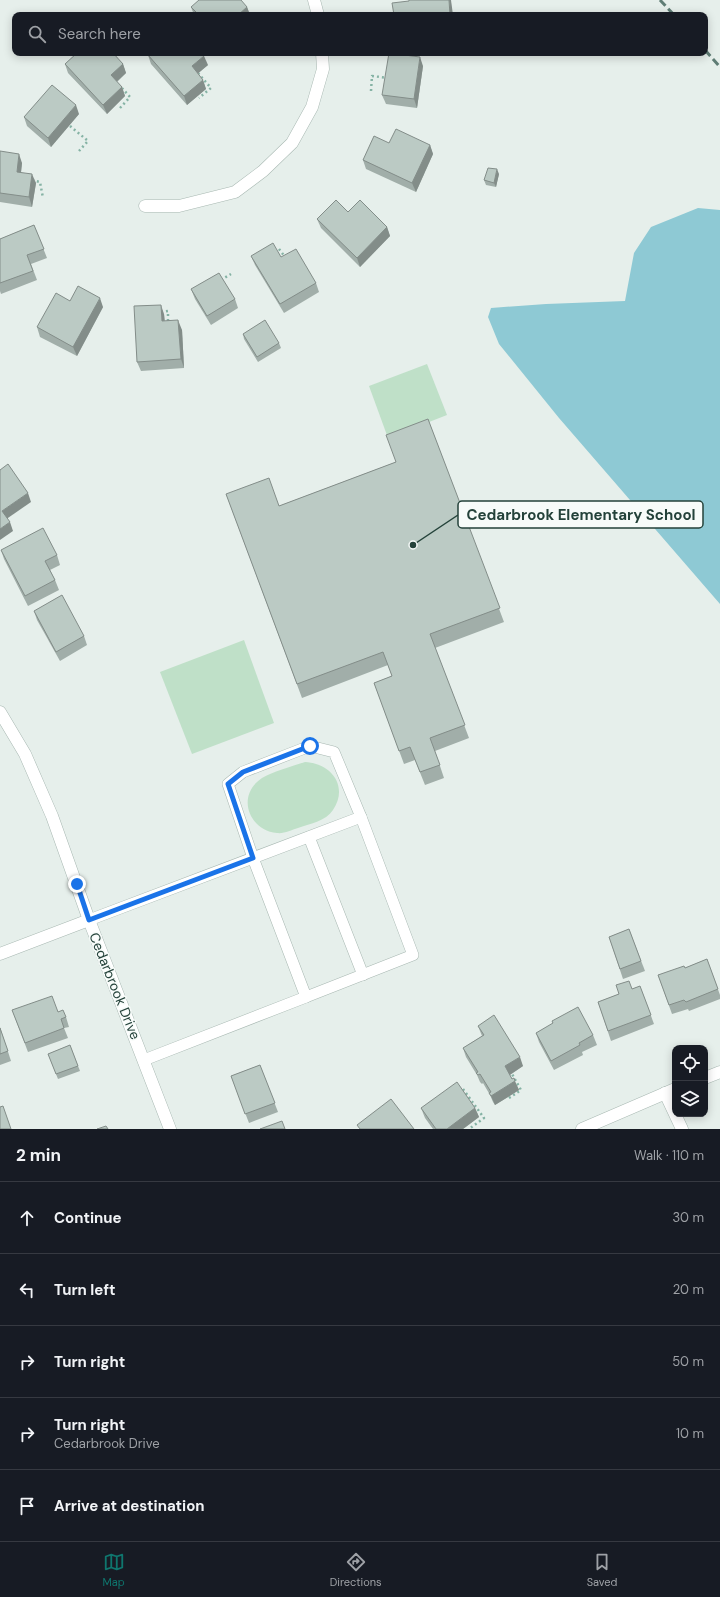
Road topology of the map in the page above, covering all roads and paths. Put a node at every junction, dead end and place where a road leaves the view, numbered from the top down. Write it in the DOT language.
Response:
graph roads {
  1 [pos="314,0"];
  2 [pos="317,12"];
  3 [pos="322,56"];
  4 [pos="198,73"];
  5 [pos="390,78"];
  6 [pos="119,85"];
  7 [pos="371,91"];
  8 [pos="199,98"];
  9 [pos="120,108"];
  10 [pos="70,126"];
  11 [pos="78,151"];
  12 [pos="27,179"];
  13 [pos="43,198"];
  14 [pos="145,206"];
  15 [pos="273,253"];
  16 [pos="286,259"];
  17 [pos="231,274"];
  18 [pos="216,283"];
  19 [pos="160,312"];
  20 [pos="169,330"];
  21 [pos="0,712"];
  22 [pos="361,817"];
  23 [pos="309,837"];
  24 [pos="253,858"];
  25 [pos="89,920"];
  26 [pos="0,954"];
  27 [pos="363,975"];
  28 [pos="306,997"];
  29 [pos="144,1060"];
  30 [pos="720,1072"];
  31 [pos="512,1074"];
  32 [pos="708,1077"];
  33 [pos="463,1090"];
  34 [pos="670,1091"];
  35 [pos="509,1098"];
  36 [pos="170,1129"];
  37 [pos="469,1129"];
  38 [pos="582,1129"];
  39 [pos="682,1129"];
  1 -- 2 [label="street"];
  3 -- 14 [label="street"];
  4 -- 8 [label="path"];
  5 -- 7 [label="path"];
  6 -- 9 [label="path"];
  10 -- 11 [label="path"];
  12 -- 13 [label="path"];
  15 -- 16 [label="path"];
  17 -- 18 [label="path"];
  19 -- 20 [label="path"];
  21 -- 25 [label="street, Cedarbrook Drive"];
  22 -- 23 [label="lane"];
  22 -- 24 [label="lane"];
  22 -- 27 [label="lane"];
  23 -- 24 [label="lane"];
  23 -- 27 [label="lane"];
  24 -- 25 [label="lane"];
  24 -- 28 [label="lane"];
  25 -- 26 [label="street"];
  25 -- 29 [label="street, Cedarbrook Drive"];
  27 -- 28 [label="lane"];
  28 -- 29 [label="lane"];
  29 -- 36 [label="street, Cedarbrook Drive"];
  30 -- 32 [label="street"];
  31 -- 35 [label="path"];
  33 -- 37 [label="path"];
  34 -- 38 [label="street"];
  34 -- 39 [label="street"];
}
